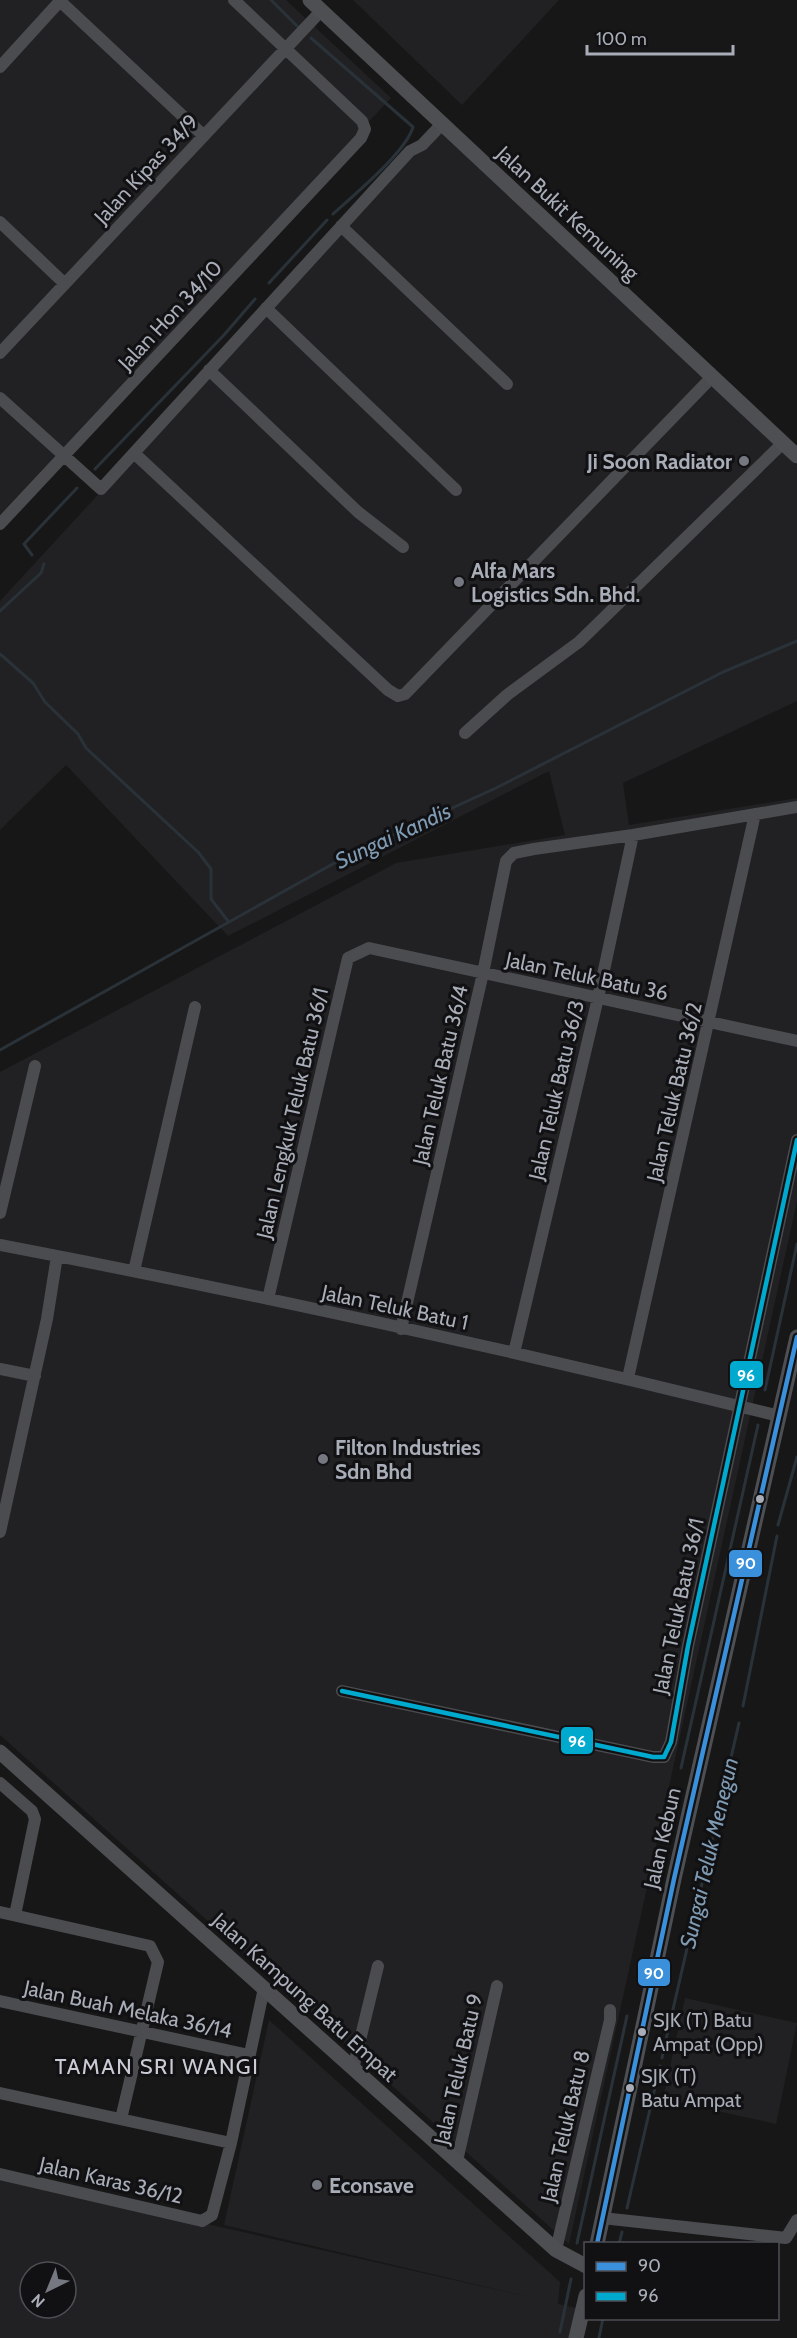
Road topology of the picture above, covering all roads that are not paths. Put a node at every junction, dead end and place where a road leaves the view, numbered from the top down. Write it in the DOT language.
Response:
graph roads {
  1 [pos="234,0"];
  2 [pos="61,1"];
  3 [pos="316,5"];
  4 [pos="286,48"];
  5 [pos="0,67"];
  6 [pos="442,124"];
  7 [pos="204,136"];
  8 [pos="0,222"];
  9 [pos="341,226"];
  10 [pos="65,284"];
  11 [pos="266,308"];
  12 [pos="0,353"];
  13 [pos="209,370"];
  14 [pos="712,377"];
  15 [pos="507,384"];
  16 [pos="0,398"];
  17 [pos="783,443"];
  18 [pos="134,453"];
  19 [pos="64,456"];
  20 [pos="797,456"];
  21 [pos="456,490"];
  22 [pos="0,525"];
  23 [pos="403,547"];
  24 [pos="465,733"];
  25 [pos="797,807"];
  26 [pos="755,814"];
  27 [pos="633,835"];
  28 [pos="369,948"];
  29 [pos="483,973"];
  30 [pos="598,998"];
  31 [pos="195,1007"];
  32 [pos="710,1022"];
  33 [pos="797,1041"];
  34 [pos="35,1066"];
  35 [pos="797,1140"];
  36 [pos="0,1213"];
  37 [pos="0,1245"];
  38 [pos="57,1256"];
  39 [pos="134,1271"];
  40 [pos="268,1299"];
  41 [pos="401,1329"];
  42 [pos="797,1336"];
  43 [pos="514,1353"];
  44 [pos="0,1369"];
  45 [pos="35,1376"];
  46 [pos="628,1378"];
  47 [pos="792,1380"];
  48 [pos="740,1406"];
  49 [pos="779,1416"];
  50 [pos="4,1492"];
  51 [pos="0,1532"];
  52 [pos="342,1691"];
  53 [pos="0,1752"];
  54 [pos="0,1783"];
  55 [pos="0,1912"];
  56 [pos="15,1915"];
  57 [pos="378,1966"];
  58 [pos="497,1986"];
  59 [pos="264,1988"];
  60 [pos="0,2001"];
  61 [pos="610,2010"];
  62 [pos="141,2032"];
  63 [pos="249,2055"];
  64 [pos="353,2069"];
  65 [pos="0,2093"];
  66 [pos="120,2119"];
  67 [pos="231,2143"];
  68 [pos="457,2161"];
  69 [pos="0,2174"];
  70 [pos="602,2218"];
  71 [pos="797,2220"];
  72 [pos="597,2242"];
  73 [pos="556,2250"];
  74 [pos="584,2265"];
  75 [pos="584,2301"];
  76 [pos="576,2338"];
  1 -- 4 [label="street"];
  2 -- 5 [label="street"];
  2 -- 7 [label="street"];
  3 -- 4 [label="street, Jalan Kipas 34/9"];
  3 -- 6 [label="main road, Jalan Bukit Kemuning"];
  4 -- 7 [label="street, Jalan Kipas 34/9"];
  4 -- 19 [label="street, Jalan Hon 34/10"];
  6 -- 9 [label="street"];
  6 -- 14 [label="main road, Jalan Bukit Kemuning"];
  7 -- 10 [label="street, Jalan Kipas 34/9"];
  8 -- 10 [label="street"];
  9 -- 11 [label="street"];
  9 -- 15 [label="street"];
  10 -- 12 [label="street, Jalan Kipas 34/9"];
  11 -- 13 [label="street"];
  11 -- 21 [label="street"];
  13 -- 18 [label="street"];
  13 -- 23 [label="street"];
  14 -- 17 [label="main road, Jalan Bukit Kemuning"];
  14 -- 18 [label="street"];
  16 -- 19 [label="street"];
  17 -- 20 [label="main road, Jalan Bukit Kemuning"];
  17 -- 24 [label="street"];
  18 -- 19 [label="street"];
  19 -- 22 [label="street, Jalan Hon 34/10"];
  25 -- 26 [label="street"];
  26 -- 27 [label="street"];
  26 -- 32 [label="street, Jalan Teluk Batu 36/2"];
  27 -- 29 [label="street, Jalan Teluk Batu 36/4"];
  27 -- 30 [label="street, Jalan Teluk Batu 36/3"];
  28 -- 29 [label="street, Jalan Teluk Batu 36"];
  28 -- 40 [label="street, Jalan Lengkuk Teluk Batu 36/1"];
  29 -- 30 [label="street, Jalan Teluk Batu 36"];
  29 -- 41 [label="street, Jalan Teluk Batu 36/4"];
  30 -- 32 [label="street, Jalan Teluk Batu 36"];
  30 -- 43 [label="street, Jalan Teluk Batu 36/3"];
  31 -- 39 [label="street"];
  32 -- 33 [label="street, Jalan Teluk Batu 36"];
  32 -- 46 [label="street, Jalan Teluk Batu 36/2"];
  34 -- 36 [label="street"];
  35 -- 48 [label="street, Jalan Teluk Batu 36/1"];
  37 -- 38 [label="street, Jalan Teluk Batu 1"];
  38 -- 39 [label="street, Jalan Teluk Batu 1"];
  38 -- 45 [label="street"];
  39 -- 40 [label="street, Jalan Teluk Batu 1"];
  40 -- 41 [label="street, Jalan Teluk Batu 1"];
  41 -- 43 [label="street, Jalan Teluk Batu 1"];
  42 -- 47 [label="main road, Jalan Kebun"];
  43 -- 46 [label="street, Jalan Teluk Batu 1"];
  44 -- 45 [label="street"];
  45 -- 50 [label="street"];
  46 -- 48 [label="street, Jalan Teluk Batu 1"];
  47 -- 49 [label="main road, Jalan Kebun"];
  48 -- 49 [label="street, Jalan Teluk Batu 1"];
  48 -- 52 [label="street, Jalan Teluk Batu 36/1"];
  49 -- 70 [label="main road, Jalan Kebun"];
  50 -- 51 [label="street"];
  53 -- 59 [label="main road, Jalan Kampung Batu Empat"];
  54 -- 56 [label="street"];
  55 -- 56 [label="street"];
  56 -- 62 [label="street"];
  57 -- 64 [label="street"];
  58 -- 68 [label="street, Jalan Teluk Batu 9"];
  59 -- 63 [label="street"];
  59 -- 64 [label="main road, Jalan Kampung Batu Empat"];
  60 -- 62 [label="street, Jalan Buah Melaka 36/14"];
  61 -- 73 [label="street, Jalan Teluk Batu 8"];
  62 -- 63 [label="street, Jalan Buah Melaka 36/14"];
  62 -- 66 [label="street"];
  63 -- 67 [label="street"];
  64 -- 68 [label="main road, Jalan Kampung Batu Empat"];
  65 -- 66 [label="street"];
  66 -- 67 [label="street"];
  67 -- 69 [label="street, Jalan Karas 36/12"];
  68 -- 73 [label="main road, Jalan Kampung Batu Empat"];
  70 -- 71 [label="street"];
  70 -- 72 [label="main road, Jalan Kebun"];
  73 -- 74 [label="main road, Jalan Kampung Batu Empat"];
  75 -- 76 [label="main road"];
}
